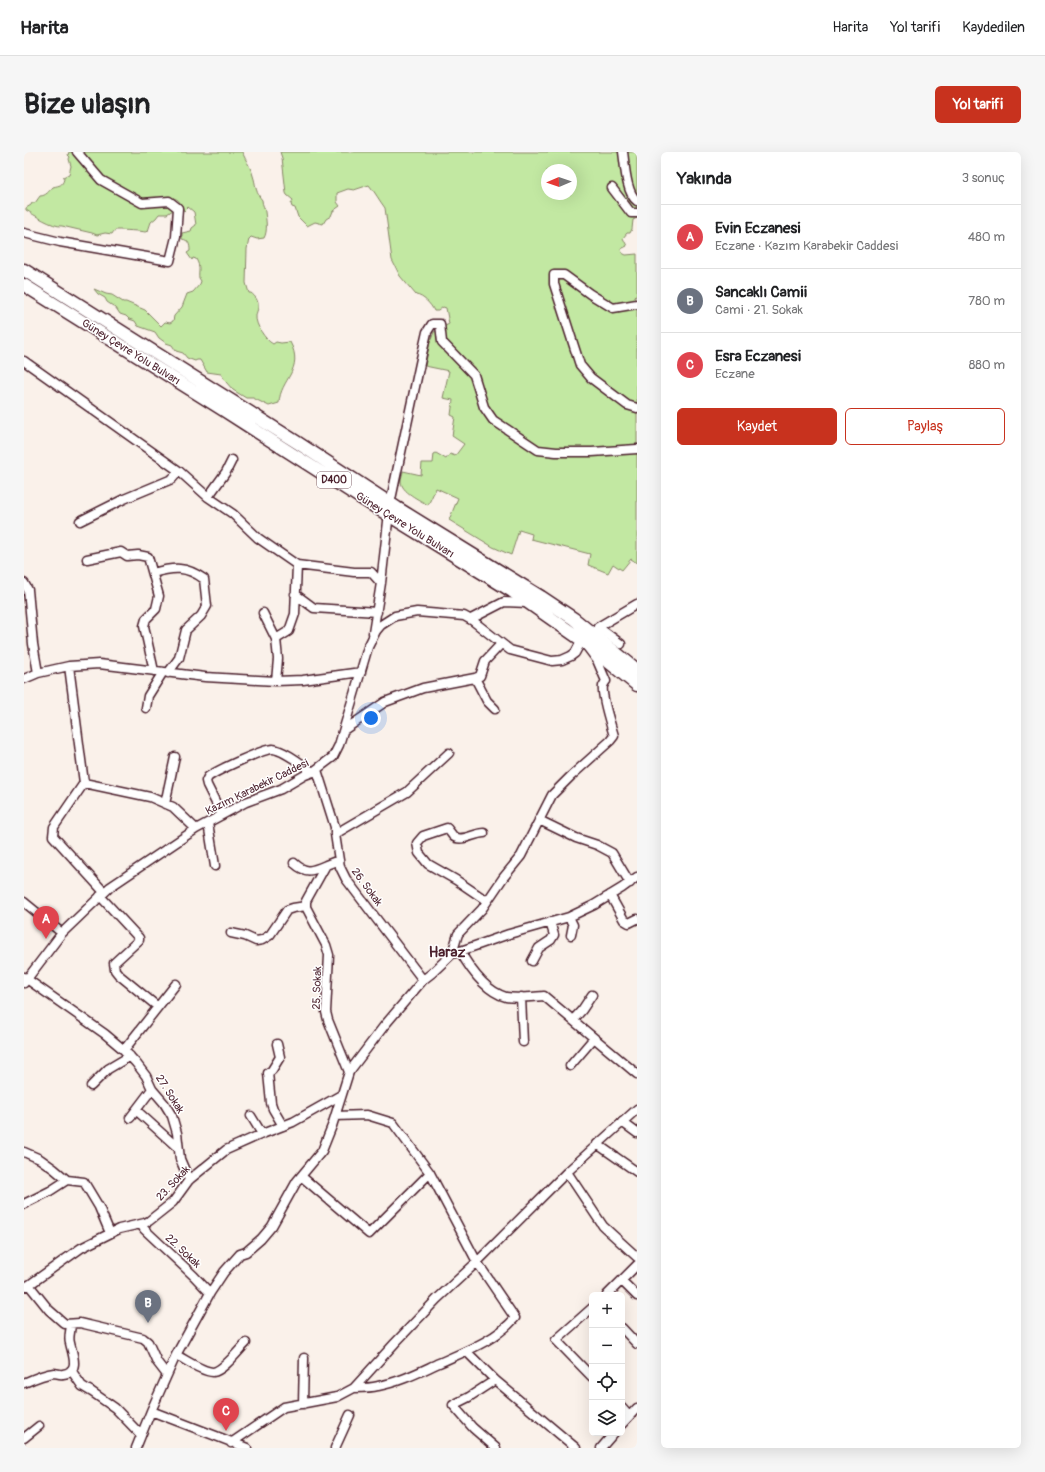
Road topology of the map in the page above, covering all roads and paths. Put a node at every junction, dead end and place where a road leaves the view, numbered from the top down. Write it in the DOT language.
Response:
graph roads {
  1 [pos="77,152"];
  2 [pos="623,152"];
  3 [pos="612,188"];
  4 [pos="637,200"];
  5 [pos="637,213"];
  6 [pos="24,233"];
  7 [pos="24,270"];
  8 [pos="24,285"];
  9 [pos="637,304"];
  10 [pos="24,361"];
  11 [pos="637,408"];
  12 [pos="637,449"];
  13 [pos="232,460"];
  14 [pos="179,471"];
  15 [pos="208,497"];
  16 [pos="390,510"];
  17 [pos="80,520"];
  18 [pos="87,559"];
  19 [pos="297,565"];
  20 [pos="153,573"];
  21 [pos="24,583"];
  22 [pos="381,583"];
  23 [pos="295,594"];
  24 [pos="529,603"];
  25 [pos="637,604"];
  26 [pos="378,612"];
  27 [pos="263,613"];
  28 [pos="471,620"];
  29 [pos="276,638"];
  30 [pos="372,639"];
  31 [pos="582,640"];
  32 [pos="501,644"];
  33 [pos="621,644"];
  34 [pos="69,666"];
  35 [pos="637,670"];
  36 [pos="154,671"];
  37 [pos="166,672"];
  38 [pos="361,672"];
  39 [pos="38,673"];
  40 [pos="475,678"];
  41 [pos="24,679"];
  42 [pos="276,681"];
  43 [pos="637,685"];
  44 [pos="146,708"];
  45 [pos="495,708"];
  46 [pos="344,730"];
  47 [pos="449,754"];
  48 [pos="175,757"];
  49 [pos="315,771"];
  50 [pos="84,783"];
  51 [pos="165,804"];
  52 [pos="222,815"];
  53 [pos="539,820"];
  54 [pos="208,823"];
  55 [pos="196,829"];
  56 [pos="484,833"];
  57 [pos="335,834"];
  58 [pos="339,860"];
  59 [pos="294,863"];
  60 [pos="326,865"];
  61 [pos="215,866"];
  62 [pos="637,877"];
  63 [pos="630,883"];
  64 [pos="102,894"];
  65 [pos="610,896"];
  66 [pos="487,901"];
  67 [pos="24,902"];
  68 [pos="306,906"];
  69 [pos="569,916"];
  70 [pos="637,919"];
  71 [pos="550,922"];
  72 [pos="62,933"];
  73 [pos="232,933"];
  74 [pos="571,935"];
  75 [pos="460,951"];
  76 [pos="452,954"];
  77 [pos="532,962"];
  78 [pos="25,980"];
  79 [pos="423,980"];
  80 [pos="176,984"];
  81 [pos="592,995"];
  82 [pos="521,997"];
  83 [pos="158,1007"];
  84 [pos="573,1020"];
  85 [pos="594,1038"];
  86 [pos="524,1042"];
  87 [pos="277,1044"];
  88 [pos="124,1050"];
  89 [pos="130,1056"];
  90 [pos="570,1066"];
  91 [pos="349,1072"];
  92 [pos="637,1074"];
  93 [pos="91,1086"];
  94 [pos="152,1090"];
  95 [pos="341,1095"];
  96 [pos="637,1109"];
  97 [pos="136,1110"];
  98 [pos="251,1116"];
  99 [pos="335,1116"];
  100 [pos="130,1118"];
  101 [pos="622,1122"];
  102 [pos="283,1126"];
  103 [pos="637,1133"];
  104 [pos="262,1134"];
  105 [pos="597,1144"];
  106 [pos="178,1148"];
  107 [pos="24,1152"];
  108 [pos="567,1172"];
  109 [pos="637,1172"];
  110 [pos="430,1173"];
  111 [pos="301,1176"];
  112 [pos="67,1180"];
  113 [pos="189,1180"];
  114 [pos="24,1204"];
  115 [pos="141,1224"];
  116 [pos="110,1233"];
  117 [pos="637,1257"];
  118 [pos="477,1262"];
  119 [pos="637,1265"];
  120 [pos="622,1281"];
  121 [pos="26,1286"];
  122 [pos="610,1292"];
  123 [pos="210,1293"];
  124 [pos="637,1296"];
  125 [pos="589,1311"];
  126 [pos="71,1324"];
  127 [pos="625,1331"];
  128 [pos="246,1343"];
  129 [pos="637,1344"];
  130 [pos="466,1351"];
  131 [pos="176,1355"];
  132 [pos="304,1358"];
  133 [pos="68,1372"];
  134 [pos="589,1374"];
  135 [pos="167,1375"];
  136 [pos="495,1380"];
  137 [pos="24,1383"];
  138 [pos="354,1388"];
  139 [pos="303,1404"];
  140 [pos="637,1408"];
  141 [pos="151,1411"];
  142 [pos="625,1411"];
  143 [pos="350,1415"];
  144 [pos="629,1416"];
  145 [pos="625,1421"];
  146 [pos="39,1426"];
  147 [pos="141,1435"];
  148 [pos="611,1436"];
  149 [pos="24,1438"];
  150 [pos="231,1443"];
  151 [pos="136,1448"];
  152 [pos="247,1448"];
  153 [pos="335,1448"];
  154 [pos="496,1448"];
  155 [pos="576,1448"];
  156 [pos="601,1448"];
  1 -- 6 [label="street"];
  2 -- 4 [label="street"];
  3 -- 5 [label="street"];
  7 -- 16 [label="highway, Güney Çevre Yolu Bulvarı / D400"];
  8 -- 16 [label="highway, Güney Çevre Yolu Bulvarı / D400"];
  9 -- 11 [label="street"];
  10 -- 14 [label="street"];
  12 -- 16 [label="street"];
  13 -- 15 [label="street"];
  14 -- 15 [label="street"];
  14 -- 17 [label="street"];
  15 -- 19 [label="street"];
  16 -- 22 [label="street"];
  16 -- 24 [label="highway, Güney Çevre Yolu Bulvarı / D400"];
  16 -- 35 [label="highway, Güney Çevre Yolu Bulvarı / D400"];
  18 -- 20 [label="street"];
  19 -- 22 [label="street"];
  19 -- 23 [label="street"];
  20 -- 36 [label="street"];
  20 -- 37 [label="street"];
  21 -- 39 [label="street"];
  22 -- 26 [label="street"];
  23 -- 26 [label="street"];
  23 -- 29 [label="street"];
  24 -- 28 [label="street"];
  24 -- 31 [label="highway, Güney Çevre Yolu Bulvarı / D400"];
  25 -- 33 [label="street"];
  26 -- 30 [label="street"];
  27 -- 29 [label="street"];
  28 -- 30 [label="street, Kazım Karabekir Caddesi"];
  28 -- 32 [label="street, Kazım Karabekir Caddesi"];
  29 -- 42 [label="street"];
  30 -- 38 [label="street, Kazım Karabekir Caddesi"];
  31 -- 32 [label="street, Kazım Karabekir Caddesi"];
  31 -- 43 [label="highway, Güney Çevre Yolu Bulvarı / D400"];
  31 -- 53 [label="street"];
  32 -- 40 [label="street"];
  34 -- 36 [label="street"];
  34 -- 39 [label="street"];
  34 -- 50 [label="street"];
  36 -- 37 [label="street"];
  37 -- 42 [label="street"];
  37 -- 44 [label="street"];
  38 -- 42 [label="street"];
  38 -- 46 [label="street, Kazım Karabekir Caddesi"];
  39 -- 41 [label="street"];
  40 -- 45 [label="street"];
  40 -- 46 [label="street"];
  46 -- 49 [label="street, Kazım Karabekir Caddesi"];
  47 -- 57 [label="street"];
  48 -- 51 [label="street"];
  49 -- 52 [label="street, Kazım Karabekir Caddesi"];
  49 -- 52 [label="street"];
  49 -- 57 [label="street, 26. Sokak"];
  50 -- 51 [label="street"];
  50 -- 64 [label="street"];
  51 -- 55 [label="street"];
  52 -- 54 [label="street, Kazım Karabekir Caddesi"];
  53 -- 63 [label="street"];
  53 -- 66 [label="street"];
  54 -- 55 [label="street, Kazım Karabekir Caddesi"];
  54 -- 61 [label="street"];
  55 -- 64 [label="street, Kazım Karabekir Caddesi"];
  56 -- 66 [label="street"];
  57 -- 58 [label="street, 26. Sokak"];
  58 -- 60 [label="street"];
  58 -- 79 [label="street, 26. Sokak"];
  59 -- 60 [label="street"];
  60 -- 68 [label="street"];
  62 -- 63 [label="street"];
  63 -- 65 [label="street"];
  64 -- 72 [label="street, Kazım Karabekir Caddesi"];
  64 -- 83 [label="street"];
  65 -- 69 [label="street"];
  65 -- 70 [label="street"];
  66 -- 76 [label="street"];
  67 -- 72 [label="street"];
  68 -- 73 [label="street"];
  68 -- 91 [label="street, 25. Sokak"];
  69 -- 71 [label="street"];
  69 -- 74 [label="street"];
  71 -- 75 [label="street"];
  71 -- 77 [label="street"];
  72 -- 78 [label="street, Kazım Karabekir Caddesi"];
  75 -- 76 [label="street"];
  75 -- 82 [label="street"];
  76 -- 79 [label="street"];
  78 -- 88 [label="street, 27. Sokak"];
  79 -- 91 [label="street"];
  80 -- 83 [label="street"];
  81 -- 84 [label="street"];
  82 -- 84 [label="street"];
  82 -- 86 [label="street"];
  83 -- 88 [label="street"];
  84 -- 85 [label="street"];
  85 -- 90 [label="street"];
  85 -- 92 [label="street"];
  87 -- 102 [label="street"];
  88 -- 89 [label="street, 27. Sokak"];
  89 -- 93 [label="street"];
  89 -- 94 [label="street, 27. Sokak"];
  91 -- 95 [label="street"];
  94 -- 97 [label="street"];
  94 -- 106 [label="street, 27. Sokak"];
  95 -- 99 [label="street"];
  95 -- 102 [label="street, 23. Sokak"];
  96 -- 101 [label="street"];
  97 -- 100 [label="street"];
  97 -- 106 [label="street"];
  98 -- 104 [label="street"];
  99 -- 110 [label="street"];
  99 -- 111 [label="street"];
  101 -- 103 [label="street"];
  101 -- 105 [label="street"];
  102 -- 104 [label="street, 23. Sokak"];
  104 -- 113 [label="street, 23. Sokak"];
  105 -- 108 [label="street"];
  105 -- 109 [label="street"];
  106 -- 113 [label="street, 27. Sokak"];
  107 -- 112 [label="street"];
  108 -- 117 [label="street"];
  108 -- 118 [label="street"];
  110 -- 111 [label="street"];
  110 -- 118 [label="street"];
  111 -- 123 [label="street"];
  112 -- 114 [label="street"];
  112 -- 116 [label="street"];
  113 -- 115 [label="street, 23. Sokak"];
  115 -- 116 [label="street, 23. Sokak"];
  115 -- 123 [label="street, 22. Sokak"];
  116 -- 121 [label="street, 23. Sokak"];
  118 -- 130 [label="street"];
  118 -- 138 [label="street"];
  119 -- 120 [label="street"];
  120 -- 122 [label="street"];
  120 -- 124 [label="street"];
  121 -- 126 [label="street"];
  123 -- 131 [label="street"];
  125 -- 134 [label="street"];
  126 -- 133 [label="street"];
  126 -- 135 [label="street"];
  127 -- 129 [label="street"];
  128 -- 131 [label="street"];
  130 -- 136 [label="street"];
  130 -- 138 [label="street"];
  131 -- 135 [label="street"];
  132 -- 139 [label="street"];
  133 -- 137 [label="street"];
  133 -- 147 [label="street"];
  135 -- 141 [label="street"];
  136 -- 154 [label="street"];
  136 -- 155 [label="street"];
  138 -- 139 [label="street"];
  139 -- 150 [label="street"];
  140 -- 144 [label="street"];
  141 -- 147 [label="street"];
  141 -- 150 [label="street"];
  142 -- 144 [label="street"];
  143 -- 153 [label="street"];
  144 -- 145 [label="street"];
  146 -- 149 [label="street"];
  147 -- 151 [label="street"];
  148 -- 156 [label="street"];
  150 -- 152 [label="street"];
}
